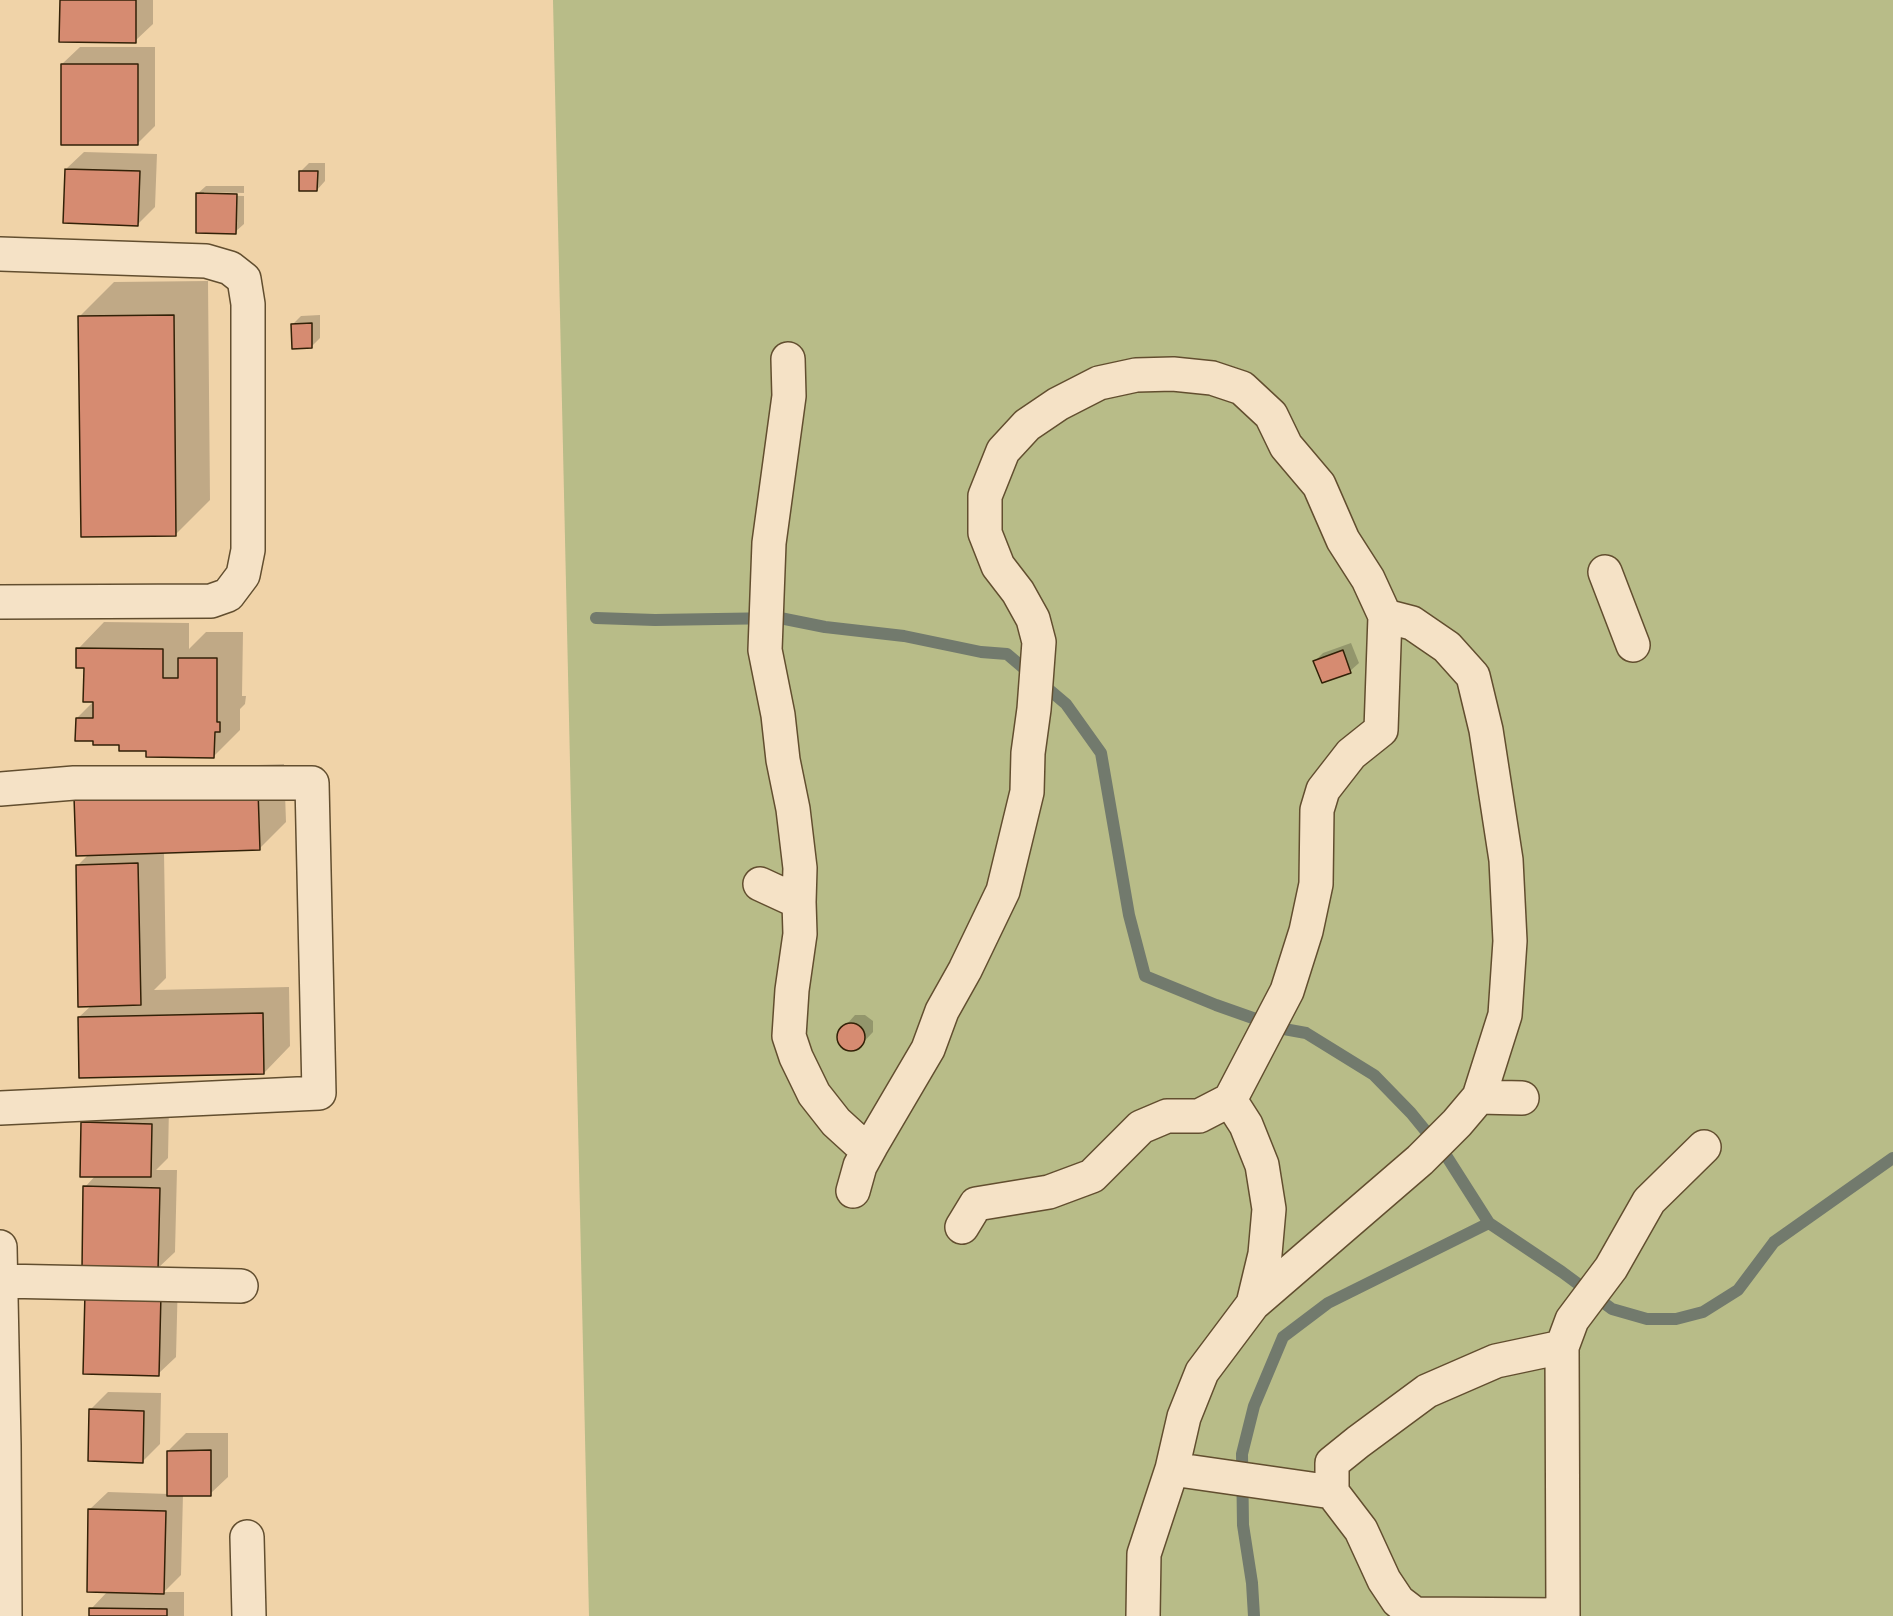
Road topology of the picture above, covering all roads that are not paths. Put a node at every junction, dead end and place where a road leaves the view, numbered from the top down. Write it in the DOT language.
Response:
graph roads {
  1 [pos="0,254"];
  2 [pos="788,359"];
  3 [pos="1605,572"];
  4 [pos="0,602"];
  5 [pos="1385,616"];
  6 [pos="1633,645"];
  7 [pos="0,789"];
  8 [pos="760,884"];
  9 [pos="799,902"];
  10 [pos="1479,1097"];
  11 [pos="1522,1098"];
  12 [pos="1230,1100"];
  13 [pos="0,1108"];
  14 [pos="871,1146"];
  15 [pos="1704,1147"];
  16 [pos="853,1191"];
  17 [pos="962,1227"];
  18 [pos="0,1247"];
  19 [pos="1,1281"];
  20 [pos="241,1286"];
  21 [pos="1253,1304"];
  22 [pos="1567,1334"];
  23 [pos="2,1445"];
  24 [pos="1172,1469"];
  25 [pos="1332,1492"];
  26 [pos="247,1537"];
  27 [pos="1565,1615"];
  28 [pos="4,1616"];
  29 [pos="249,1616"];
  30 [pos="1143,1616"];
  1 -- 4 [label="street"];
  2 -- 9 [label="street"];
  3 -- 6 [label="street"];
  5 -- 10 [label="street"];
  5 -- 12 [label="street"];
  5 -- 14 [label="street"];
  7 -- 13 [label="street"];
  8 -- 9 [label="street"];
  9 -- 14 [label="street"];
  10 -- 11 [label="street"];
  10 -- 21 [label="street"];
  12 -- 17 [label="street"];
  12 -- 21 [label="street"];
  14 -- 16 [label="street"];
  15 -- 22 [label="street"];
  18 -- 19 [label="street"];
  19 -- 20 [label="street"];
  19 -- 23 [label="street"];
  21 -- 24 [label="street"];
  22 -- 25 [label="street"];
  22 -- 27 [label="street"];
  23 -- 28 [label="street"];
  24 -- 25 [label="street"];
  24 -- 30 [label="street"];
  25 -- 27 [label="street"];
  26 -- 29 [label="street"];
}
